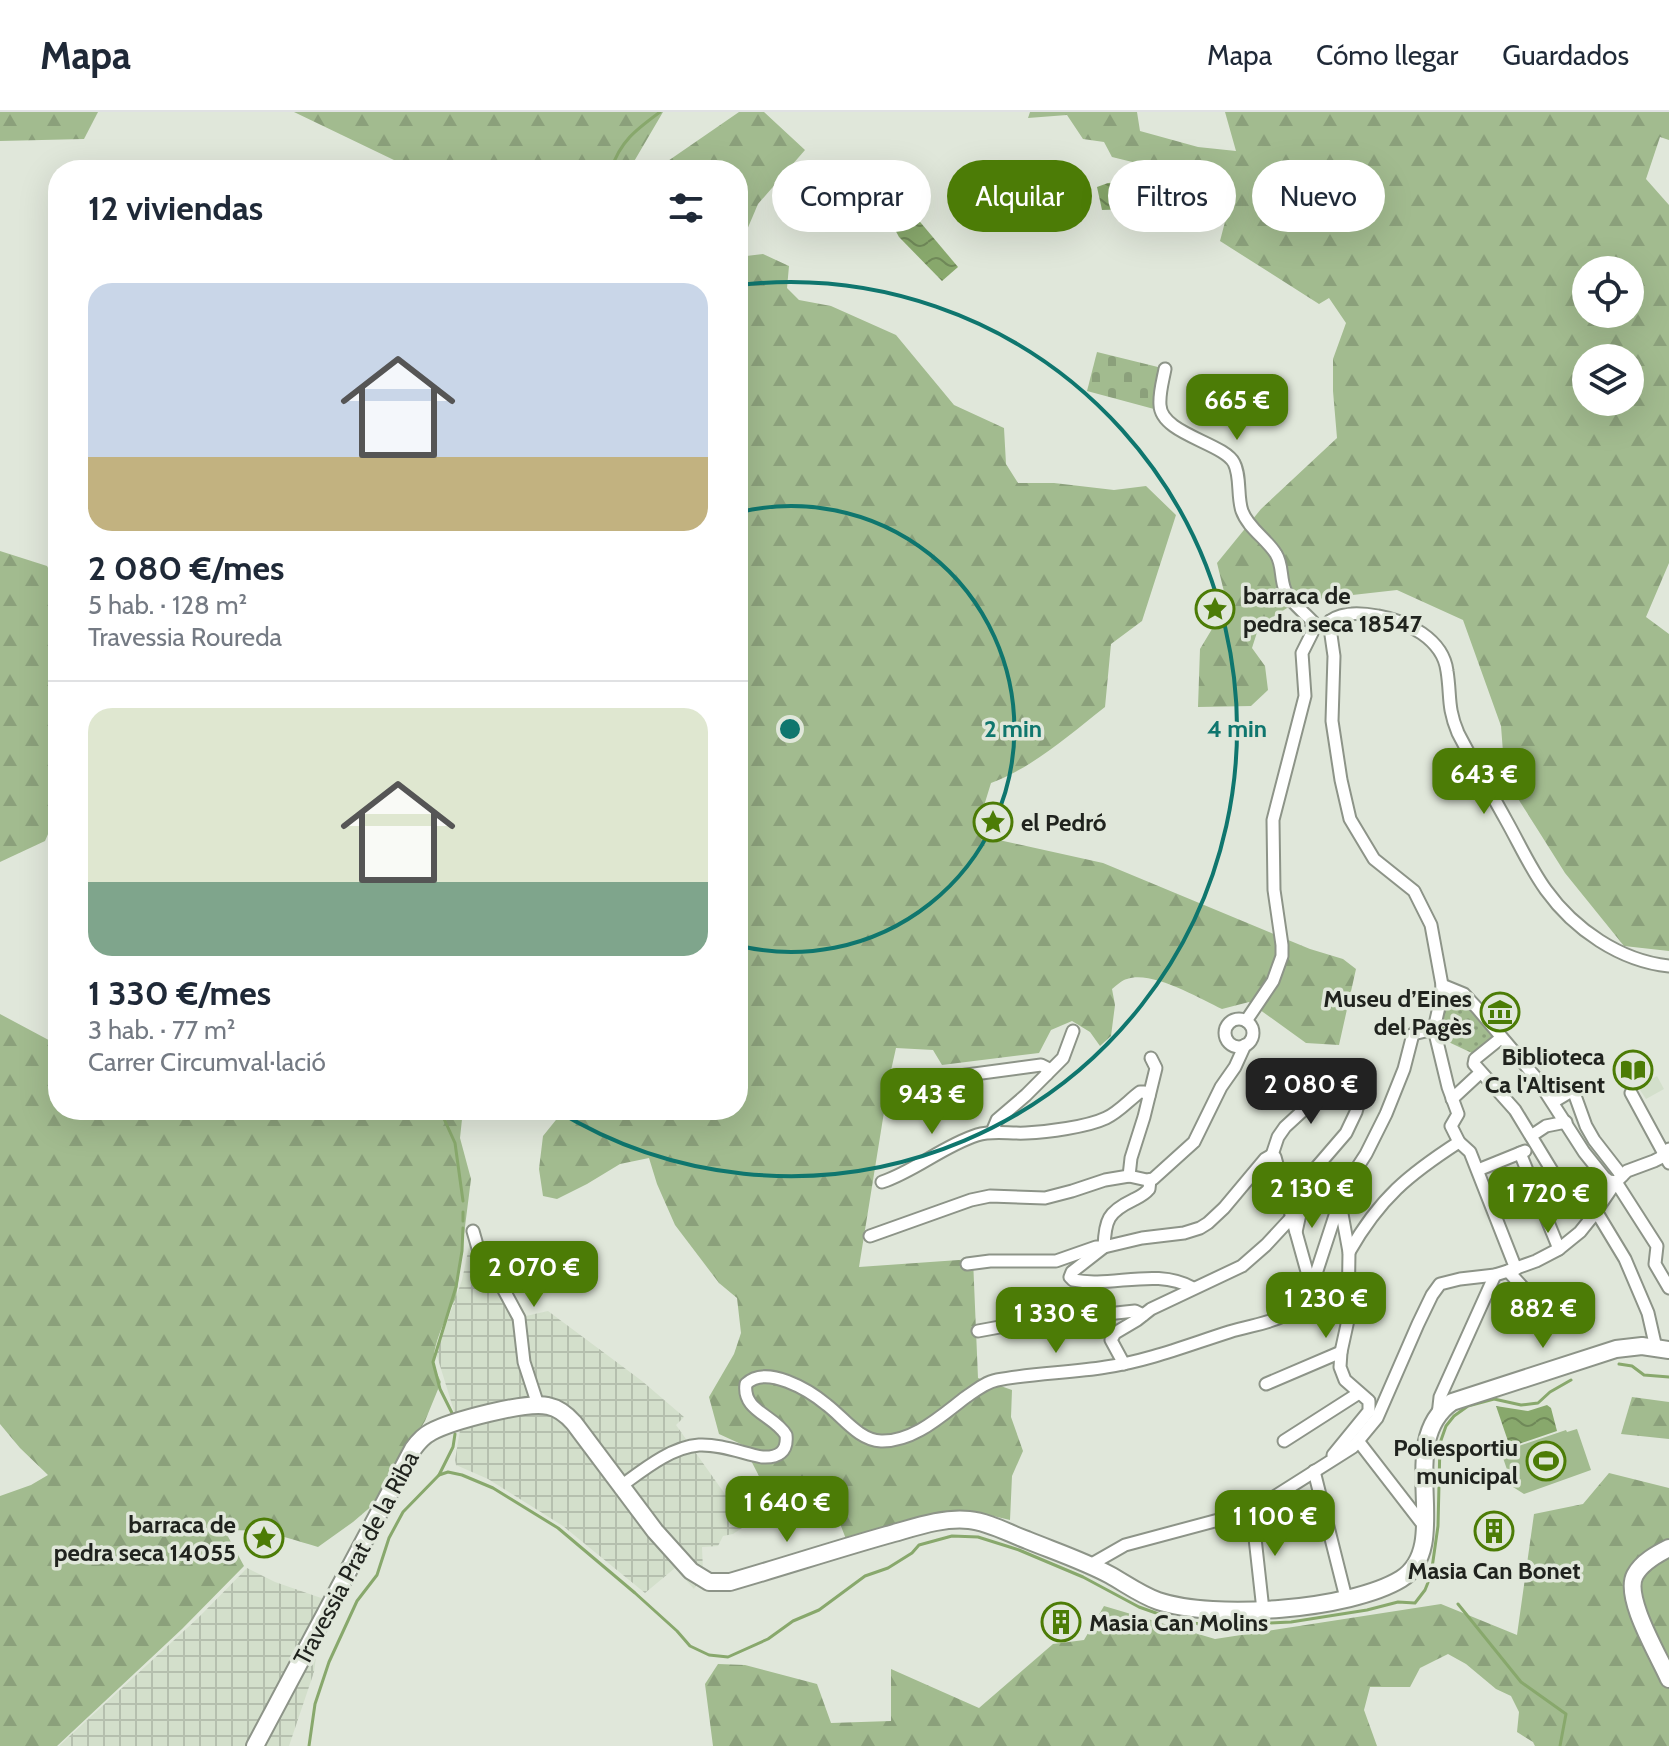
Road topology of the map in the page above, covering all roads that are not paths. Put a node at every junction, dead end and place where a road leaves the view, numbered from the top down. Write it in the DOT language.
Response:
graph roads {
  1 [pos="1165,369"];
  2 [pos="1330,621"];
  3 [pos="1312,627"];
  4 [pos="1331,635"];
  5 [pos="1669,966"];
  6 [pos="1442,985"];
  7 [pos="1246,1021"];
  8 [pos="1434,1029"];
  9 [pos="1073,1031"];
  10 [pos="1501,1038"];
  11 [pos="1245,1045"];
  12 [pos="1151,1058"];
  13 [pos="1480,1073"];
  14 [pos="1047,1074"];
  15 [pos="907,1083"];
  16 [pos="1321,1084"];
  17 [pos="1362,1090"];
  18 [pos="1631,1093"];
  19 [pos="1149,1096"];
  20 [pos="1452,1099"];
  21 [pos="1553,1102"];
  22 [pos="1566,1122"];
  23 [pos="992,1132"];
  24 [pos="1534,1141"];
  25 [pos="1459,1142"];
  26 [pos="1520,1153"];
  27 [pos="1272,1155"];
  28 [pos="1667,1155"];
  29 [pos="1478,1170"];
  30 [pos="1129,1176"];
  31 [pos="1619,1179"];
  32 [pos="1150,1180"];
  33 [pos="882,1182"];
  34 [pos="1340,1203"];
  35 [pos="1594,1214"];
  36 [pos="1291,1218"];
  37 [pos="473,1231"];
  38 [pos="1296,1234"];
  39 [pos="870,1236"];
  40 [pos="1104,1247"];
  41 [pos="1559,1249"];
  42 [pos="1349,1252"];
  43 [pos="967,1264"];
  44 [pos="1304,1264"];
  45 [pos="1317,1268"];
  46 [pos="1512,1270"];
  47 [pos="1495,1275"];
  48 [pos="1193,1288"];
  49 [pos="1669,1288"];
  50 [pos="1311,1289"];
  51 [pos="1528,1293"];
  52 [pos="1143,1315"];
  53 [pos="978,1331"];
  54 [pos="1662,1349"];
  55 [pos="1341,1352"];
  56 [pos="1124,1364"];
  57 [pos="1266,1384"];
  58 [pos="1359,1393"];
  59 [pos="538,1405"];
  60 [pos="1438,1415"];
  61 [pos="1284,1441"];
  62 [pos="1359,1442"];
  63 [pos="1326,1463"];
  64 [pos="1314,1471"];
  65 [pos="621,1486"];
  66 [pos="1252,1511"];
  67 [pos="1424,1526"];
  68 [pos="1669,1548"];
  69 [pos="1090,1565"];
  70 [pos="1346,1598"];
  71 [pos="1263,1610"];
  72 [pos="1669,1679"];
  73 [pos="255,1746"];
  1 -- 3 [label="street"];
  2 -- 3 [label="street"];
  2 -- 4 [label="street"];
  2 -- 5 [label="street"];
  3 -- 4 [label="street"];
  3 -- 7 [label="street"];
  4 -- 6 [label="street"];
  6 -- 8 [label="street"];
  6 -- 10 [label="street"];
  7 -- 11 [label="street"];
  7 -- 11 [label="street"];
  8 -- 20 [label="street"];
  8 -- 34 [label="street"];
  9 -- 14 [label="street"];
  10 -- 13 [label="street"];
  10 -- 21 [label="street"];
  11 -- 32 [label="street"];
  12 -- 19 [label="street"];
  13 -- 20 [label="street"];
  13 -- 24 [label="street"];
  14 -- 15 [label="street"];
  14 -- 23 [label="street"];
  16 -- 27 [label="street"];
  17 -- 38 [label="street"];
  18 -- 28 [label="street"];
  19 -- 23 [label="street"];
  19 -- 30 [label="street"];
  20 -- 25 [label="street"];
  21 -- 22 [label="street"];
  21 -- 31 [label="street"];
  22 -- 24 [label="street"];
  22 -- 31 [label="street"];
  23 -- 33 [label="street"];
  24 -- 26 [label="street"];
  24 -- 35 [label="street"];
  25 -- 29 [label="street"];
  25 -- 42 [label="street"];
  26 -- 29 [label="street"];
  26 -- 41 [label="street"];
  27 -- 36 [label="street"];
  27 -- 40 [label="street"];
  28 -- 31 [label="street"];
  29 -- 46 [label="street"];
  30 -- 32 [label="street"];
  30 -- 39 [label="street"];
  31 -- 35 [label="street"];
  31 -- 49 [label="street"];
  32 -- 40 [label="street"];
  34 -- 42 [label="street"];
  34 -- 45 [label="street"];
  35 -- 41 [label="street"];
  35 -- 54 [label="street"];
  36 -- 38 [label="street"];
  36 -- 48 [label="street"];
  37 -- 59 [label="street"];
  38 -- 44 [label="street"];
  40 -- 43 [label="street"];
  40 -- 48 [label="street"];
  41 -- 46 [label="street"];
  42 -- 55 [label="street"];
  44 -- 45 [label="street"];
  44 -- 50 [label="street"];
  45 -- 50 [label="street"];
  46 -- 47 [label="street"];
  46 -- 51 [label="street"];
  47 -- 60 [label="street"];
  47 -- 62 [label="street"];
  48 -- 52 [label="street"];
  50 -- 56 [label="street"];
  52 -- 53 [label="street"];
  52 -- 56 [label="street"];
  54 -- 60 [label="street"];
  55 -- 57 [label="street"];
  55 -- 58 [label="street"];
  56 -- 65 [label="street"];
  58 -- 61 [label="street"];
  58 -- 63 [label="street"];
  59 -- 65 [label="street"];
  59 -- 73 [label="street, Travessia Prat de la Riba"];
  60 -- 67 [label="street"];
  62 -- 63 [label="street"];
  62 -- 67 [label="street"];
  63 -- 64 [label="street"];
  64 -- 66 [label="street"];
  64 -- 70 [label="street"];
  65 -- 69 [label="street"];
  66 -- 69 [label="street"];
  66 -- 71 [label="street"];
  67 -- 70 [label="street"];
  68 -- 72 [label="street"];
  69 -- 71 [label="street"];
  70 -- 71 [label="street"];
}
